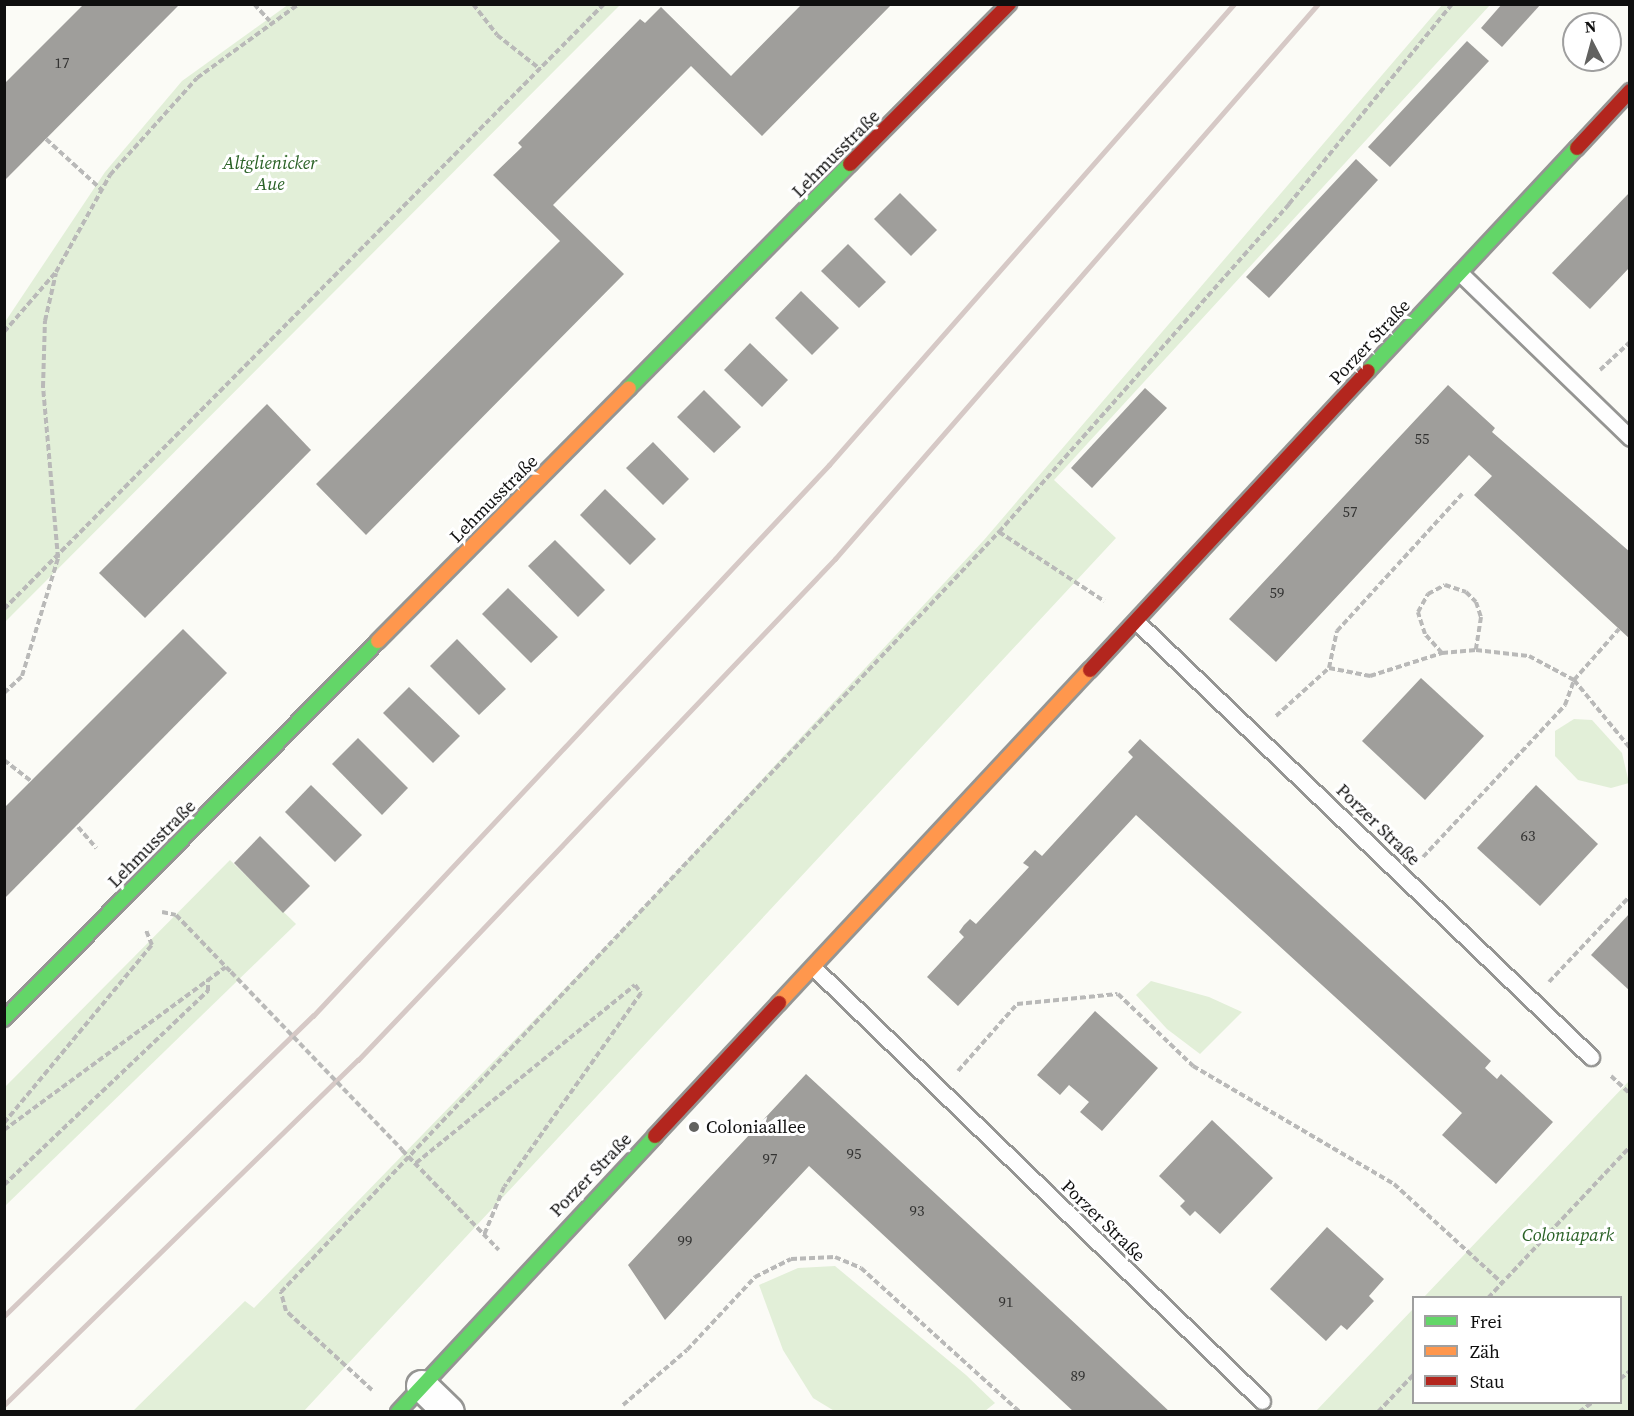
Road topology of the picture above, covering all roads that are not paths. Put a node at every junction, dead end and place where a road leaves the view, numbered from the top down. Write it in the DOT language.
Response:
graph roads {
  1 [pos="1009,4"];
  2 [pos="1629,91"];
  3 [pos="1460,273"];
  4 [pos="1629,438"];
  5 [pos="1137,622"];
  6 [pos="814,968"];
  7 [pos="4,1019"];
  8 [pos="1591,1057"];
  9 [pos="422,1386"];
  10 [pos="1262,1401"];
  11 [pos="398,1412"];
  12 [pos="449,1412"];
  1 -- 7 [label="street, Lehmusstraße"];
  2 -- 3 [label="street, Porzer Straße"];
  3 -- 4 [label="lane"];
  3 -- 5 [label="street, Porzer Straße"];
  5 -- 6 [label="street, Porzer Straße"];
  5 -- 8 [label="lane, Porzer Straße"];
  6 -- 9 [label="street, Porzer Straße"];
  6 -- 10 [label="lane, Porzer Straße"];
  9 -- 11 [label="street, Porzer Straße"];
  9 -- 12 [label="street"];
}
